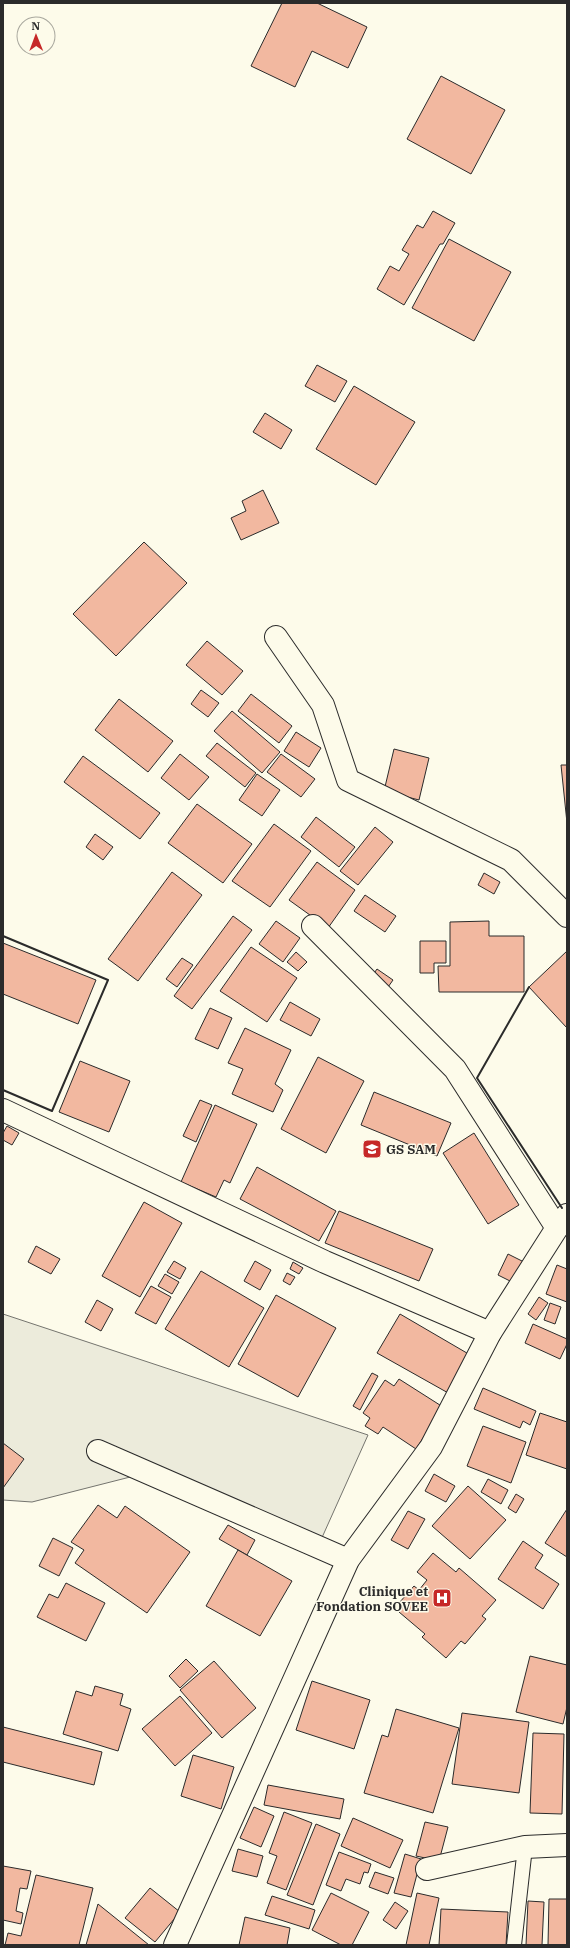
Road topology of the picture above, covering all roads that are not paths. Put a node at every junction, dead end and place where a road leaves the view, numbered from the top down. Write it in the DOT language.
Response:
graph roads {
  1 [pos="276,637"];
  2 [pos="567,916"];
  3 [pos="313,926"];
  4 [pos="3,1110"];
  5 [pos="562,1222"];
  6 [pos="490,1333"];
  7 [pos="98,1451"];
  8 [pos="348,1560"];
  9 [pos="567,1845"];
  10 [pos="525,1847"];
  11 [pos="427,1869"];
  12 [pos="175,1945"];
  13 [pos="514,1945"];
  1 -- 2 [label="street"];
  3 -- 5 [label="street"];
  4 -- 6 [label="street"];
  5 -- 6 [label="street"];
  6 -- 8 [label="street"];
  7 -- 8 [label="street"];
  8 -- 12 [label="street"];
  9 -- 10 [label="street"];
  10 -- 11 [label="street"];
  10 -- 13 [label="lane"];
}
